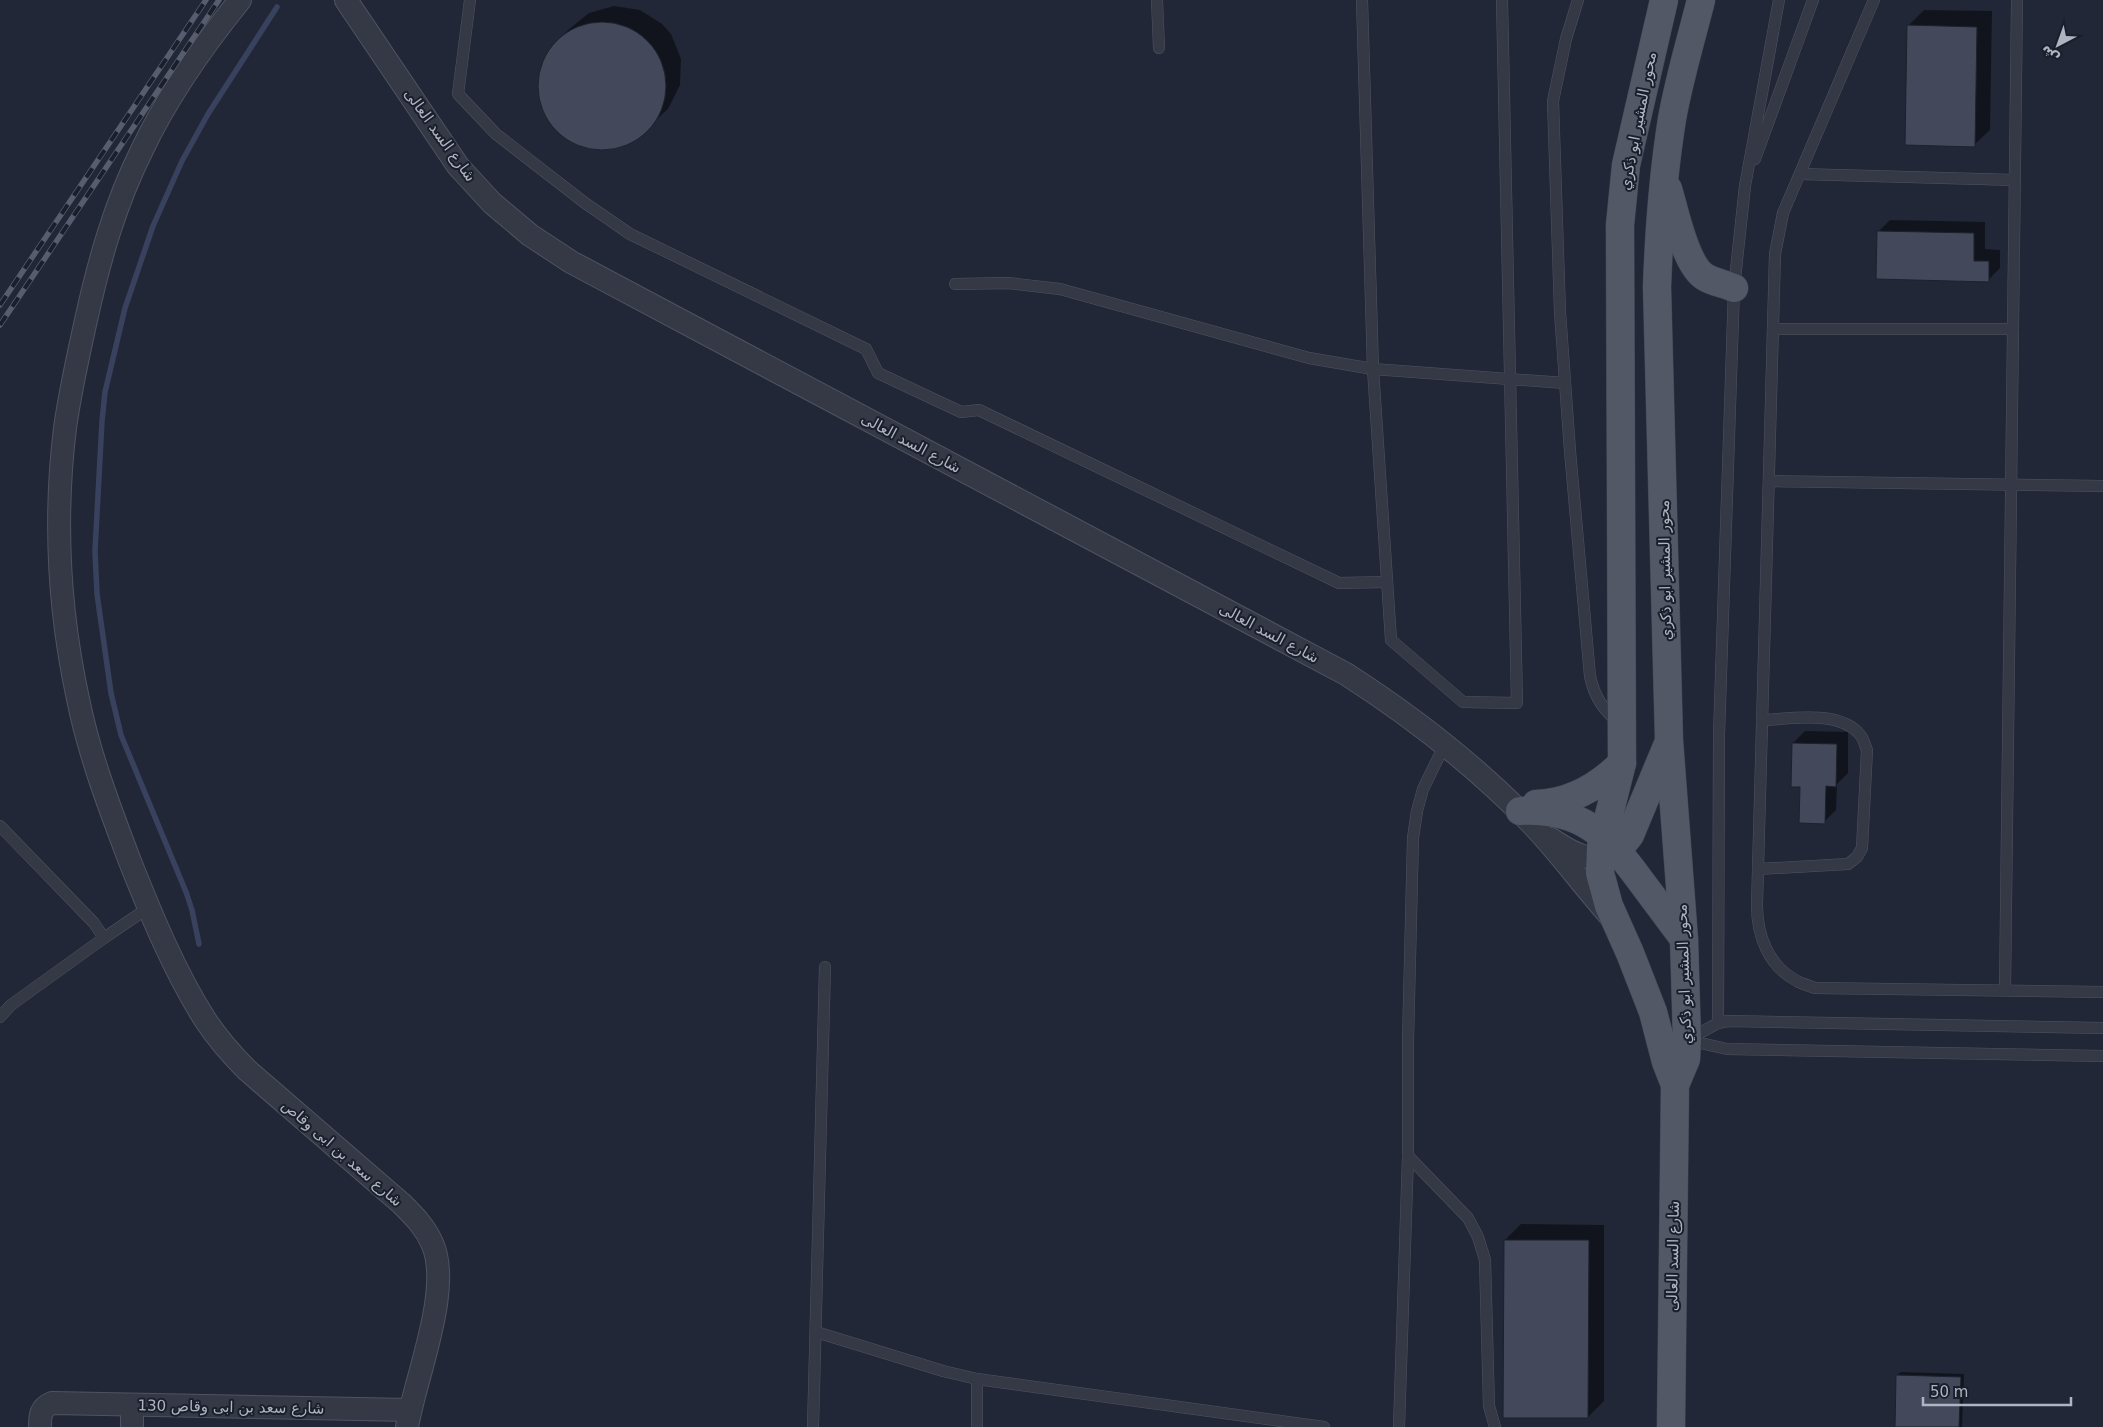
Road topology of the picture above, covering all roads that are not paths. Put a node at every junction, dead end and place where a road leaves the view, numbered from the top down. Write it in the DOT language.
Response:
graph roads {
  1 [pos="240,0"];
  2 [pos="346,0"];
  3 [pos="470,0"];
  4 [pos="1157,0"];
  5 [pos="1362,0"];
  6 [pos="1502,0"];
  7 [pos="1578,0"];
  8 [pos="1664,0"];
  9 [pos="1701,0"];
  10 [pos="1779,0"];
  11 [pos="1813,0"];
  12 [pos="1874,0"];
  13 [pos="2017,0"];
  14 [pos="1158,48"];
  15 [pos="1664,174"];
  16 [pos="1800,174"];
  17 [pos="2015,180"];
  18 [pos="1745,186"];
  19 [pos="956,284"];
  20 [pos="1734,288"];
  21 [pos="1773,328"];
  22 [pos="2013,329"];
  23 [pos="1373,368"];
  24 [pos="1510,379"];
  25 [pos="1565,383"];
  26 [pos="1769,481"];
  27 [pos="2011,485"];
  28 [pos="2103,486"];
  29 [pos="1387,582"];
  30 [pos="1762,720"];
  31 [pos="1623,724"];
  32 [pos="1669,740"];
  33 [pos="1445,744"];
  34 [pos="1622,763"];
  35 [pos="1521,813"];
  36 [pos="0,826"];
  37 [pos="1607,848"];
  38 [pos="1758,869"];
  39 [pos="148,908"];
  40 [pos="1616,922"];
  41 [pos="104,938"];
  42 [pos="1684,940"];
  43 [pos="825,967"];
  44 [pos="2005,990"];
  45 [pos="2103,992"];
  46 [pos="0,1017"];
  47 [pos="1718,1023"];
  48 [pos="2103,1028"];
  49 [pos="1687,1040"];
  50 [pos="2103,1056"];
  51 [pos="1675,1085"];
  52 [pos="1408,1156"];
  53 [pos="816,1332"];
  54 [pos="977,1379"];
  55 [pos="132,1416"];
  56 [pos="228,1417"];
  57 [pos="272,1417"];
  58 [pos="408,1419"];
  59 [pos="40,1427"];
  60 [pos="813,1427"];
  61 [pos="977,1427"];
  62 [pos="1324,1427"];
  63 [pos="1399,1427"];
  64 [pos="1495,1427"];
  65 [pos="1671,1427"];
  1 -- 39 [label="street, شارع سعد بن ابى وقاص"];
  2 -- 33 [label="street, شارع السد العالى"];
  3 -- 29 [label="lane"];
  4 -- 14 [label="lane"];
  5 -- 23 [label="lane"];
  6 -- 24 [label="lane"];
  7 -- 25 [label="lane"];
  8 -- 31 [label="main road, محور المشير ابو ذكري"];
  9 -- 15 [label="main road, محور المشير ابو ذكري"];
  10 -- 18 [label="lane"];
  11 -- 18 [label="lane"];
  12 -- 16 [label="lane"];
  13 -- 17 [label="lane"];
  15 -- 20 [label="main road"];
  15 -- 32 [label="main road, محور المشير ابو ذكري"];
  16 -- 17 [label="lane"];
  16 -- 21 [label="lane"];
  17 -- 22 [label="lane"];
  18 -- 20 [label="lane"];
  19 -- 23 [label="lane"];
  20 -- 47 [label="lane"];
  21 -- 22 [label="lane"];
  21 -- 26 [label="lane"];
  22 -- 27 [label="lane"];
  23 -- 24 [label="lane"];
  23 -- 29 [label="lane"];
  24 -- 25 [label="lane"];
  24 -- 29 [label="lane"];
  25 -- 31 [label="lane"];
  26 -- 27 [label="lane"];
  26 -- 30 [label="lane"];
  27 -- 28 [label="lane"];
  27 -- 44 [label="lane"];
  30 -- 38 [label="lane"];
  30 -- 38 [label="lane"];
  31 -- 34 [label="main road, محور المشير ابو ذكري"];
  32 -- 37 [label="main road"];
  32 -- 42 [label="main road, محور المشير ابو ذكري"];
  33 -- 35 [label="street, شارع السد العالى"];
  33 -- 52 [label="lane"];
  34 -- 35 [label="main road"];
  34 -- 37 [label="main road, محور المشير ابو ذكري"];
  35 -- 37 [label="main road"];
  35 -- 40 [label="street, شارع السد العالى"];
  36 -- 41 [label="lane"];
  37 -- 40 [label="main road, محور المشير ابو ذكري"];
  37 -- 42 [label="main road"];
  38 -- 44 [label="lane"];
  39 -- 41 [label="lane"];
  39 -- 58 [label="street, شارع سعد بن ابى وقاص"];
  40 -- 51 [label="main road, محور المشير ابو ذكري"];
  41 -- 46 [label="lane"];
  42 -- 49 [label="main road, محور المشير ابو ذكري"];
  43 -- 53 [label="lane"];
  44 -- 45 [label="lane"];
  47 -- 48 [label="lane"];
  47 -- 49 [label="lane"];
  49 -- 50 [label="lane"];
  49 -- 51 [label="main road, محور المشير ابو ذكري"];
  51 -- 65 [label="main road, شارع السد العالى"];
  52 -- 63 [label="lane"];
  52 -- 64 [label="lane"];
  53 -- 54 [label="lane"];
  53 -- 60 [label="lane"];
  54 -- 61 [label="lane"];
  54 -- 62 [label="lane"];
  55 -- 56 [label="street, شارع سعد بن ابى وقاص 130"];
  55 -- 59 [label="street, شارع سعد بن ابى وقاص 130"];
  56 -- 57 [label="street, شارع سعد بن ابى وقاص 130"];
  57 -- 58 [label="street, شارع سعد بن ابى وقاص 130"];
}
